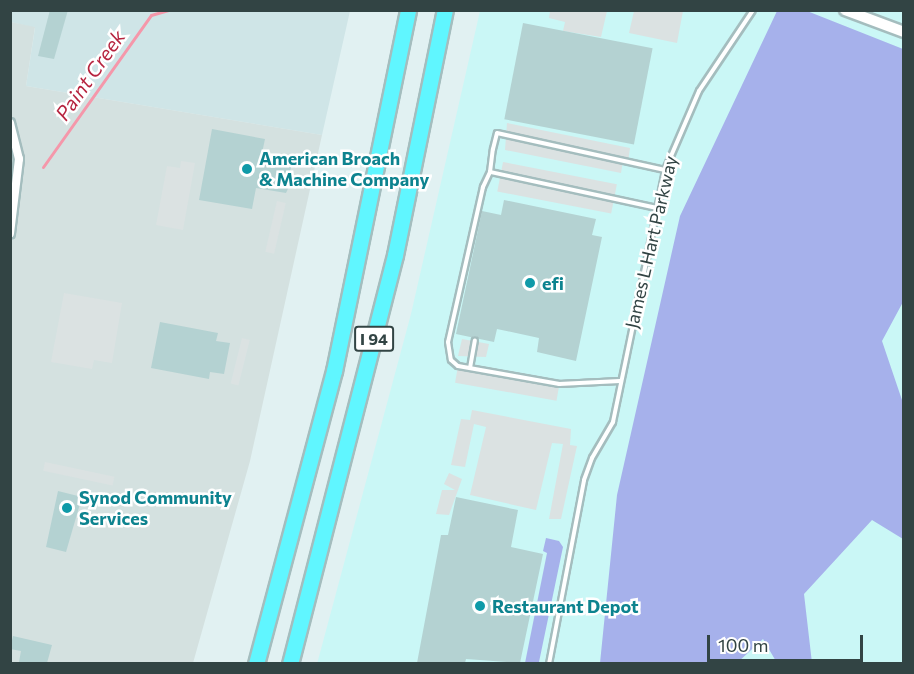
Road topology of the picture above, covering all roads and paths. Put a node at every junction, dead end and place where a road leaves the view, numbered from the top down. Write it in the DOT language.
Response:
graph roads {
  1 [pos="408,10"];
  2 [pos="445,10"];
  3 [pos="753,10"];
  4 [pos="845,10"];
  5 [pos="903,32"];
  6 [pos="10,123"];
  7 [pos="665,170"];
  8 [pos="490,172"];
  9 [pos="657,208"];
  10 [pos="10,233"];
  11 [pos="475,340"];
  12 [pos="470,368"];
  13 [pos="620,381"];
  14 [pos="256,663"];
  15 [pos="290,663"];
  16 [pos="549,663"];
  1 -- 14 [label="highway, I 94"];
  2 -- 15 [label="highway, I 94"];
  3 -- 7 [label="lane, James L Hart Parkway"];
  4 -- 5 [label="street"];
  6 -- 10 [label="street"];
  7 -- 8 [label="lane"];
  7 -- 9 [label="lane, James L Hart Parkway"];
  8 -- 9 [label="lane"];
  8 -- 12 [label="lane"];
  9 -- 13 [label="lane, James L Hart Parkway"];
  11 -- 12 [label="lane"];
  12 -- 13 [label="lane"];
  13 -- 16 [label="lane, James L Hart Parkway"];
}
